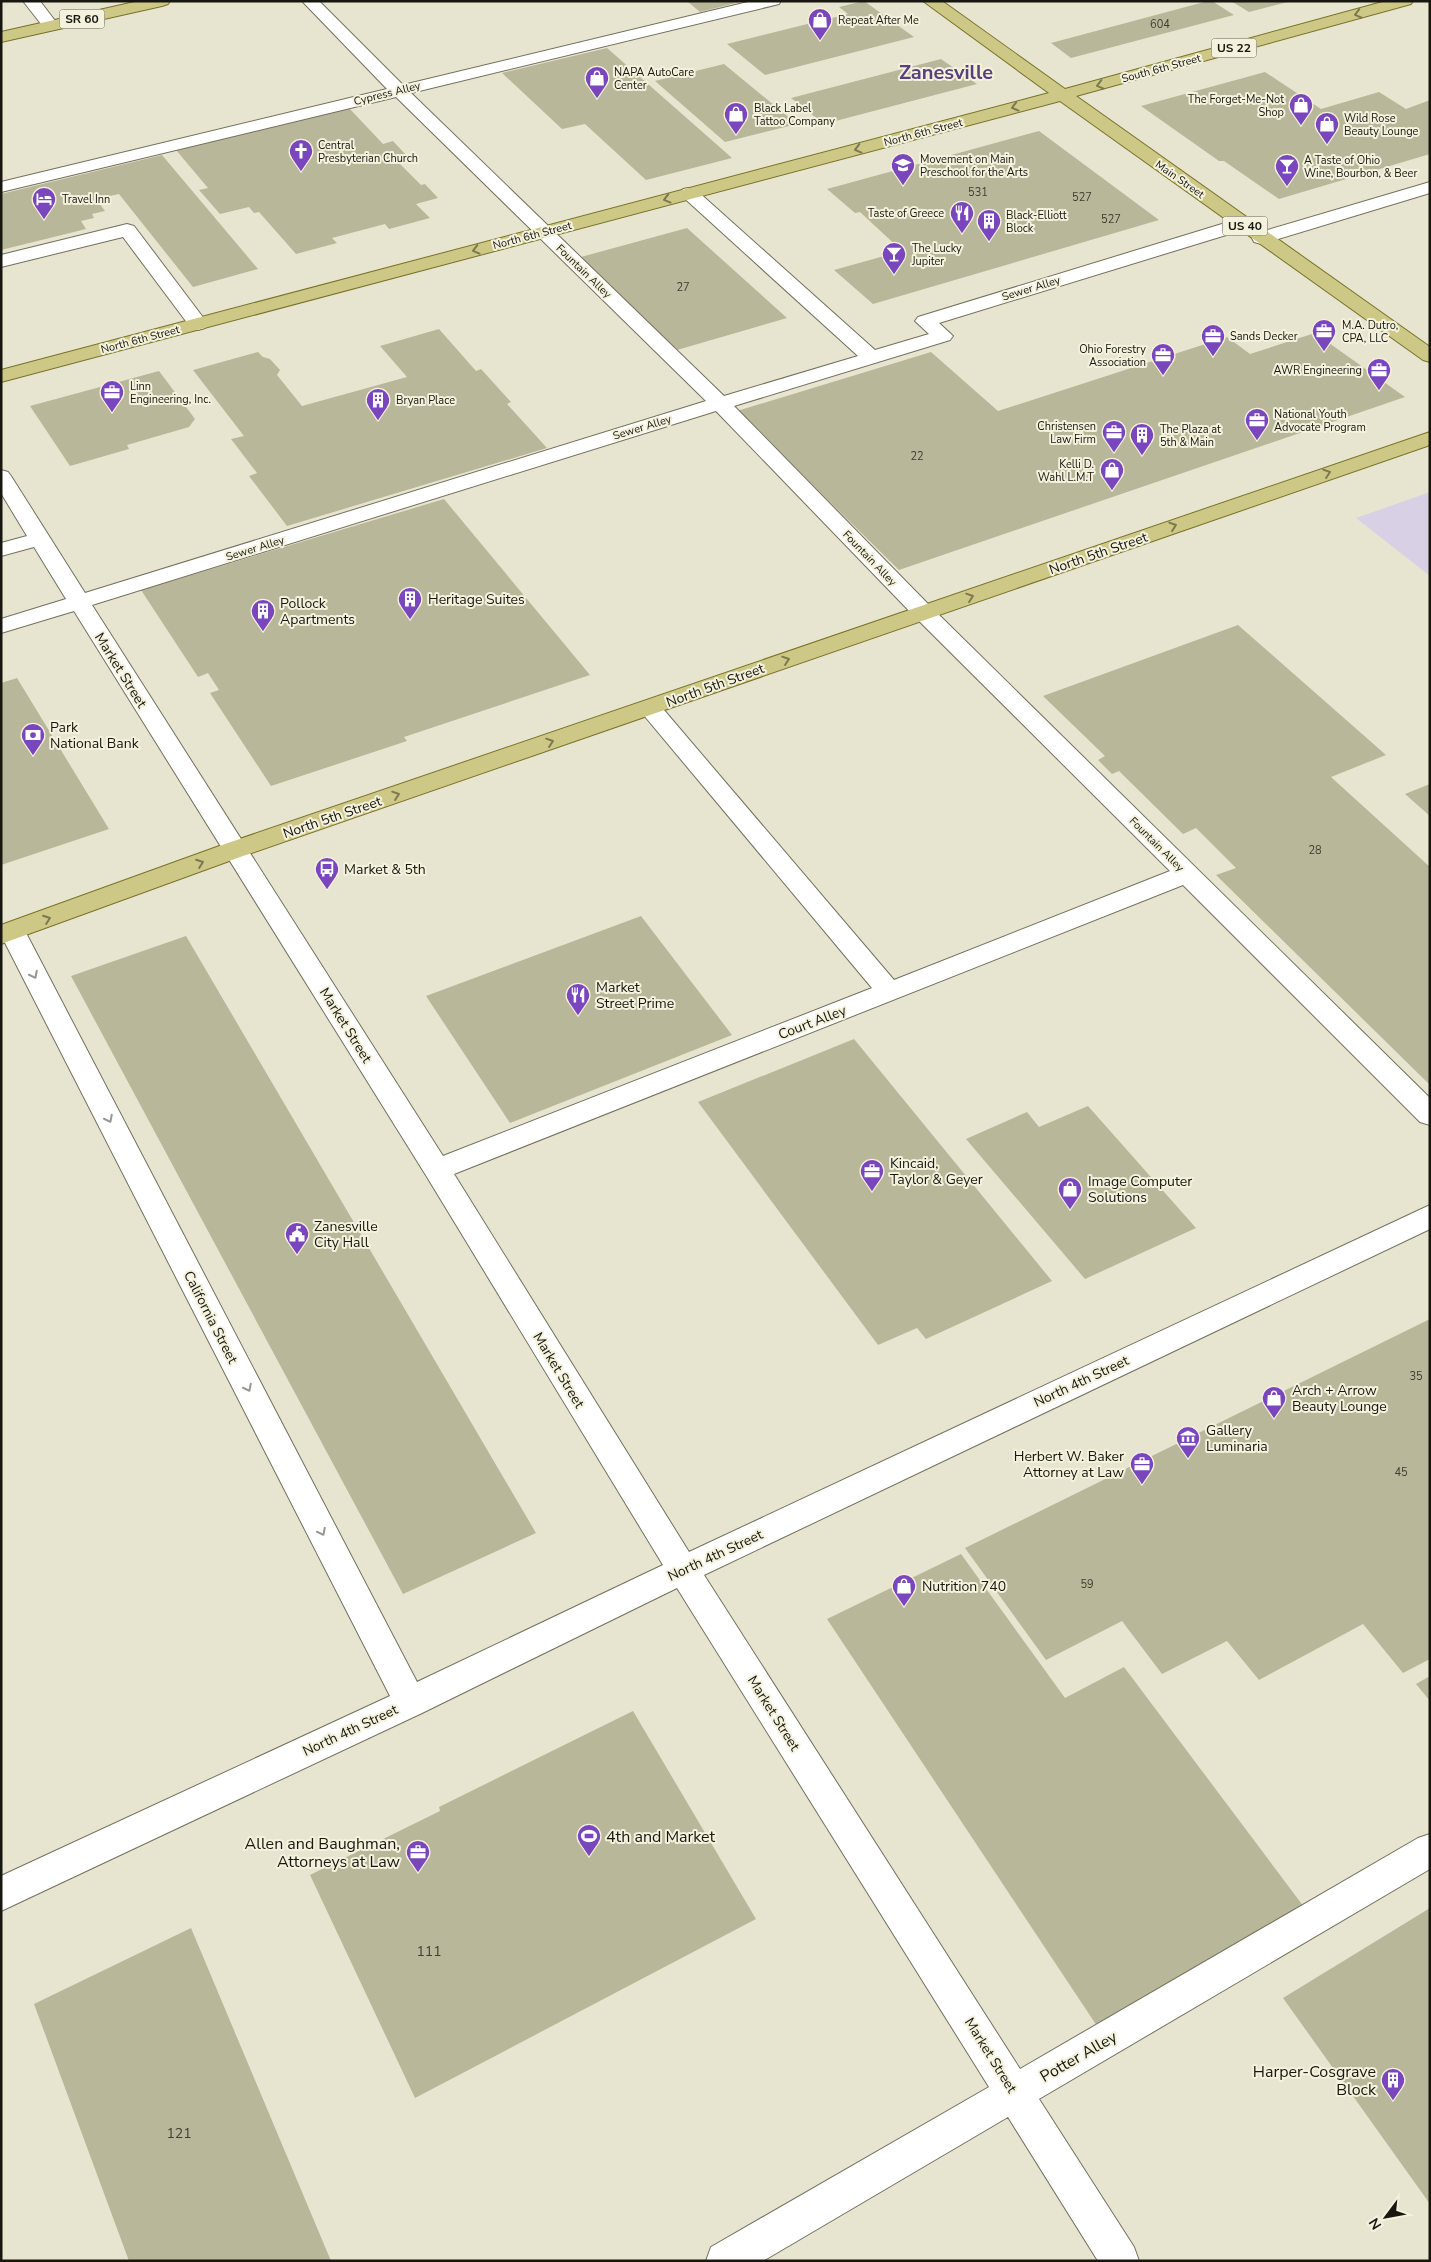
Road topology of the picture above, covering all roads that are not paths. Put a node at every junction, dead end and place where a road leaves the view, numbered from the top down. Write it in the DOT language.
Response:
graph roads {
  1 [pos="30,1"];
  2 [pos="162,1"];
  3 [pos="310,1"];
  4 [pos="773,1"];
  5 [pos="931,1"];
  6 [pos="1405,1"];
  7 [pos="51,26"];
  8 [pos="1,37"];
  9 [pos="398,90"];
  10 [pos="1062,95"];
  11 [pos="1430,186"];
  12 [pos="1,187"];
  13 [pos="688,193"];
  14 [pos="1242,224"];
  15 [pos="543,232"];
  16 [pos="1262,238"];
  17 [pos="1,262"];
  18 [pos="198,324"];
  19 [pos="1430,356"];
  20 [pos="872,358"];
  21 [pos="1,376"];
  22 [pos="720,403"];
  23 [pos="1430,438"];
  24 [pos="1,476"];
  25 [pos="39,539"];
  26 [pos="1,550"];
  27 [pos="79,603"];
  28 [pos="924,613"];
  29 [pos="1,626"];
  30 [pos="650,708"];
  31 [pos="234,850"];
  32 [pos="1187,874"];
  33 [pos="7,933"];
  34 [pos="889,991"];
  35 [pos="1430,1114"];
  36 [pos="437,1170"];
  37 [pos="1430,1216"];
  38 [pos="683,1570"];
  39 [pos="410,1702"];
  40 [pos="1430,1850"];
  41 [pos="1,1894"];
  42 [pos="1015,2092"];
  43 [pos="725,2261"];
  44 [pos="1120,2261"];
  1 -- 7 [label="street"];
  2 -- 7 [label="main road, SR 60"];
  3 -- 9 [label="street, Fountain Alley"];
  4 -- 9 [label="street, Cypress Alley"];
  5 -- 10 [label="main road, Main Street"];
  6 -- 10 [label="main road, South 6th Street / US 22, one-way"];
  7 -- 8 [label="main road, SR 60"];
  9 -- 12 [label="street, Cypress Alley"];
  9 -- 15 [label="street, Fountain Alley"];
  10 -- 13 [label="main road, North 6th Street, one-way"];
  10 -- 14 [label="main road, Main Street / US 40"];
  11 -- 16 [label="street"];
  13 -- 15 [label="main road, North 6th Street, one-way"];
  13 -- 20 [label="street"];
  14 -- 16 [label="main road, Main Street / US 40"];
  14 -- 20 [label="street, Sewer Alley"];
  15 -- 18 [label="main road, North 6th Street, one-way"];
  15 -- 22 [label="street, Fountain Alley"];
  16 -- 19 [label="main road, Main Street / US 40"];
  17 -- 18 [label="street"];
  18 -- 21 [label="main road, North 6th Street"];
  20 -- 22 [label="street, Sewer Alley"];
  22 -- 27 [label="street, Sewer Alley"];
  22 -- 28 [label="street, Fountain Alley"];
  28 -- 23 [label="main road, North 5th Street, one-way"];
  24 -- 25 [label="street, Market Street"];
  25 -- 26 [label="street"];
  25 -- 27 [label="street, Market Street"];
  27 -- 29 [label="street, Sewer Alley"];
  27 -- 31 [label="street, Market Street"];
  30 -- 28 [label="main road, North 5th Street, one-way"];
  28 -- 32 [label="street, Fountain Alley"];
  31 -- 30 [label="main road, North 5th Street, one-way"];
  30 -- 34 [label="street"];
  33 -- 31 [label="main road, North 5th Street, one-way"];
  31 -- 36 [label="street, Market Street"];
  32 -- 34 [label="street, Court Alley"];
  32 -- 35 [label="street, Fountain Alley"];
  33 -- 39 [label="street, California Street, one-way"];
  34 -- 36 [label="street, Court Alley"];
  36 -- 38 [label="street, Market Street"];
  37 -- 38 [label="street, North 4th Street"];
  38 -- 39 [label="street, North 4th Street"];
  38 -- 42 [label="street, Market Street"];
  39 -- 41 [label="street, North 4th Street"];
  40 -- 42 [label="street, Potter Alley"];
  42 -- 43 [label="street, Potter Alley"];
  42 -- 44 [label="street, Market Street"];
}
